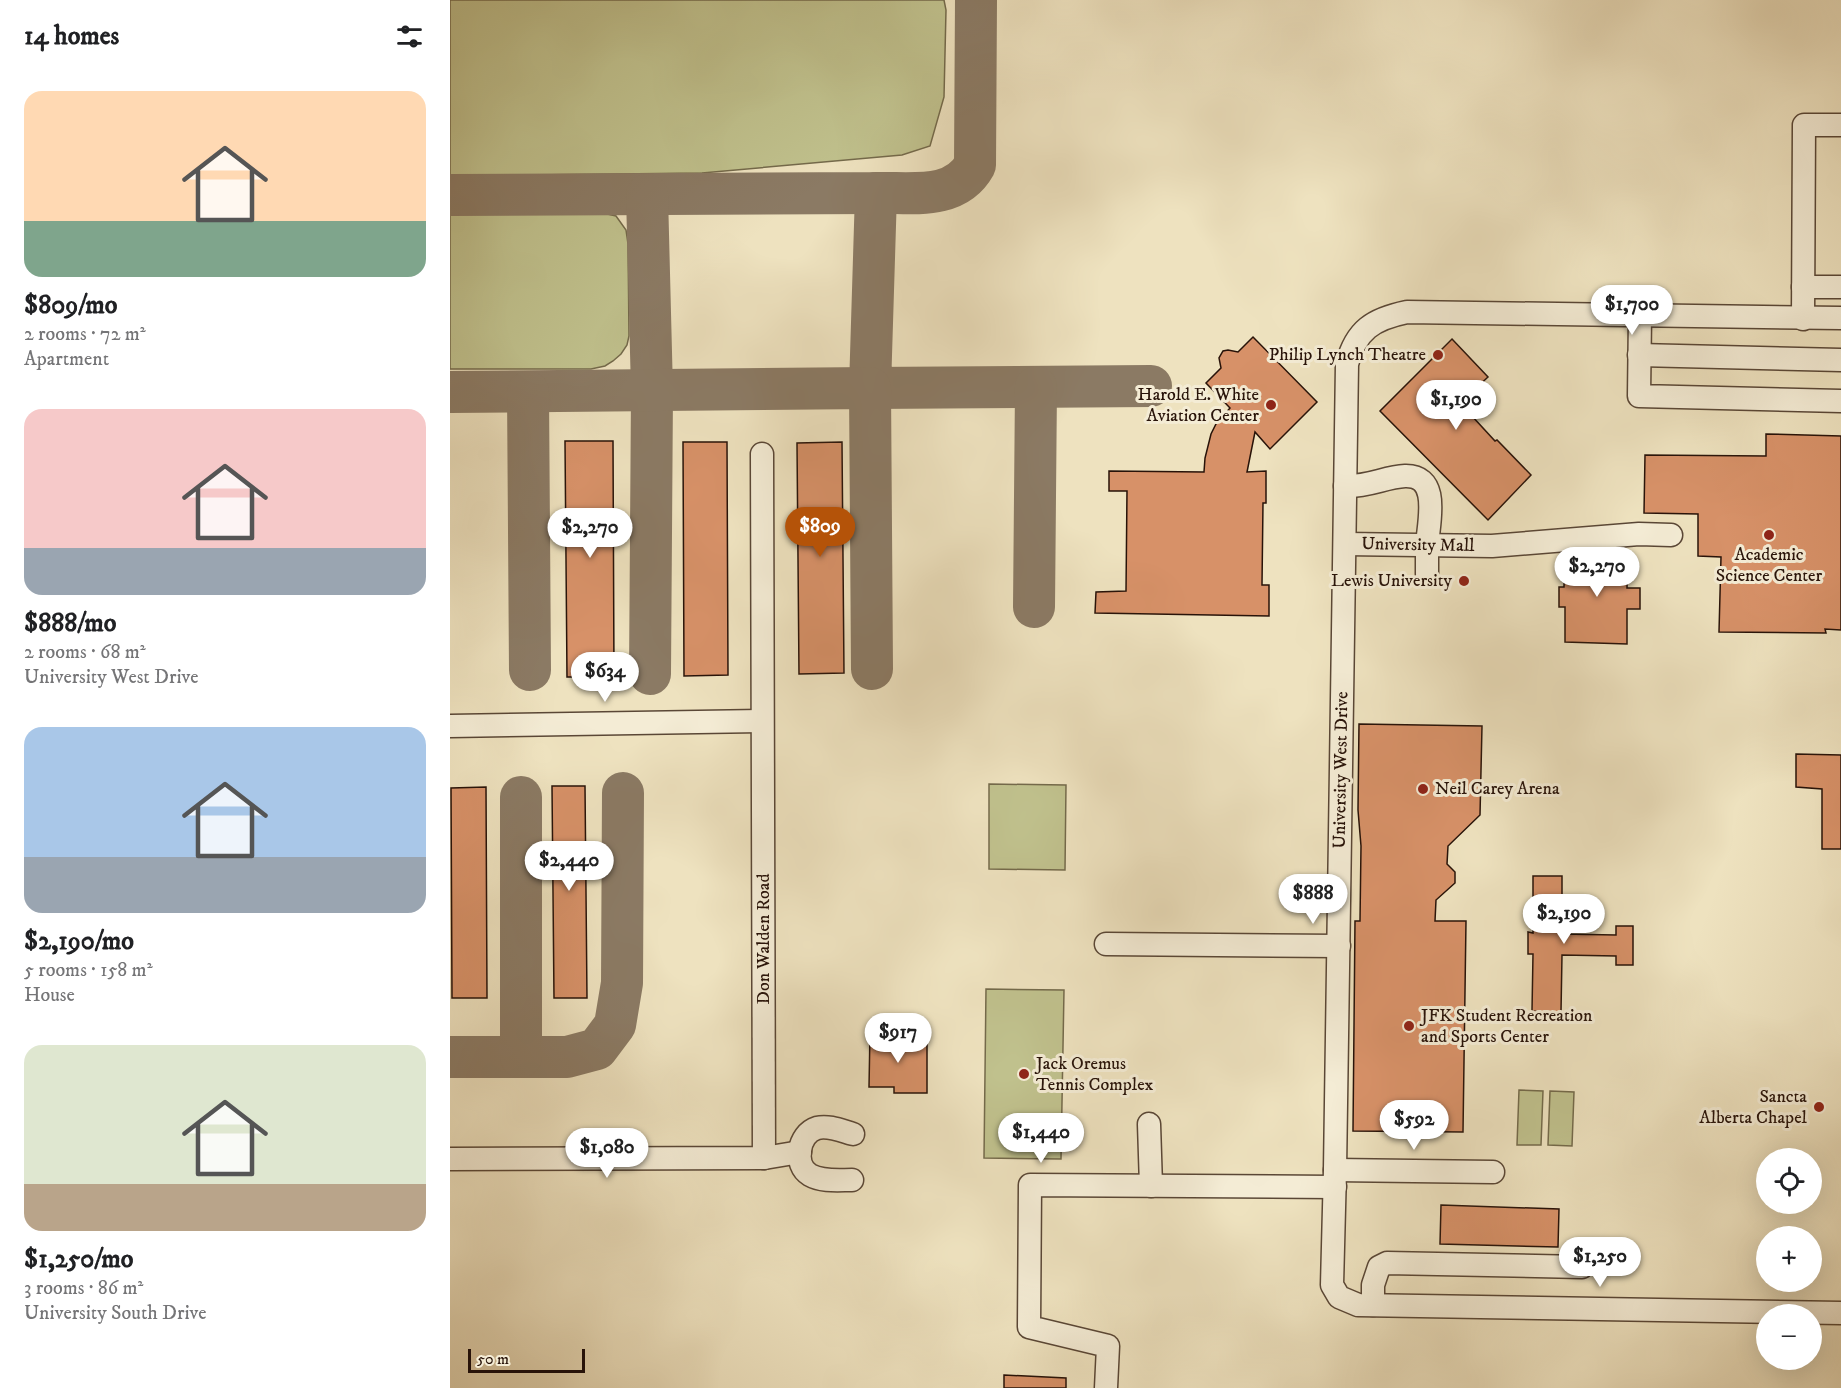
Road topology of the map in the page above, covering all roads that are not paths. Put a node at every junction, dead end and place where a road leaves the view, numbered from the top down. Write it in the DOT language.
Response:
graph roads {
  1 [pos="1841,125"];
  2 [pos="1803,287"];
  3 [pos="1841,287"];
  4 [pos="1640,316"];
  5 [pos="1841,318"];
  6 [pos="1803,319"];
  7 [pos="1639,355"];
  8 [pos="1841,360"];
  9 [pos="1841,401"];
  10 [pos="762,454"];
  11 [pos="1345,486"];
  12 [pos="1671,535"];
  13 [pos="1345,544"];
  14 [pos="1427,545"];
  15 [pos="1427,574"];
  16 [pos="761,721"];
  17 [pos="450,726"];
  18 [pos="1106,944"];
  19 [pos="1338,946"];
  20 [pos="1149,1124"];
  21 [pos="854,1134"];
  22 [pos="800,1152"];
  23 [pos="764,1158"];
  24 [pos="450,1160"];
  25 [pos="1493,1172"];
  26 [pos="1335,1178"];
  27 [pos="852,1180"];
  28 [pos="1151,1186"];
  29 [pos="1582,1267"];
  30 [pos="1366,1305"];
  31 [pos="1841,1313"];
  32 [pos="1106,1388"];
  1 -- 2 [label="street"];
  2 -- 3 [label="street"];
  2 -- 6 [label="street"];
  4 -- 6 [label="street"];
  4 -- 7 [label="street"];
  4 -- 11 [label="street, University West Drive"];
  5 -- 6 [label="street"];
  7 -- 8 [label="street"];
  7 -- 9 [label="street"];
  10 -- 16 [label="street, Don Walden Road"];
  11 -- 13 [label="street, University West Drive"];
  11 -- 14 [label="street"];
  12 -- 14 [label="street, University Mall"];
  13 -- 14 [label="street, University Mall"];
  13 -- 19 [label="street, University West Drive"];
  14 -- 15 [label="street"];
  16 -- 17 [label="street"];
  16 -- 23 [label="street, Don Walden Road"];
  18 -- 19 [label="street"];
  19 -- 26 [label="street, University West Drive"];
  20 -- 28 [label="street"];
  21 -- 22 [label="street"];
  22 -- 23 [label="street"];
  22 -- 27 [label="street"];
  23 -- 24 [label="street"];
  25 -- 26 [label="street"];
  26 -- 28 [label="street"];
  26 -- 30 [label="street, University West Drive"];
  28 -- 32 [label="street"];
  29 -- 30 [label="street"];
  30 -- 31 [label="street"];
}
